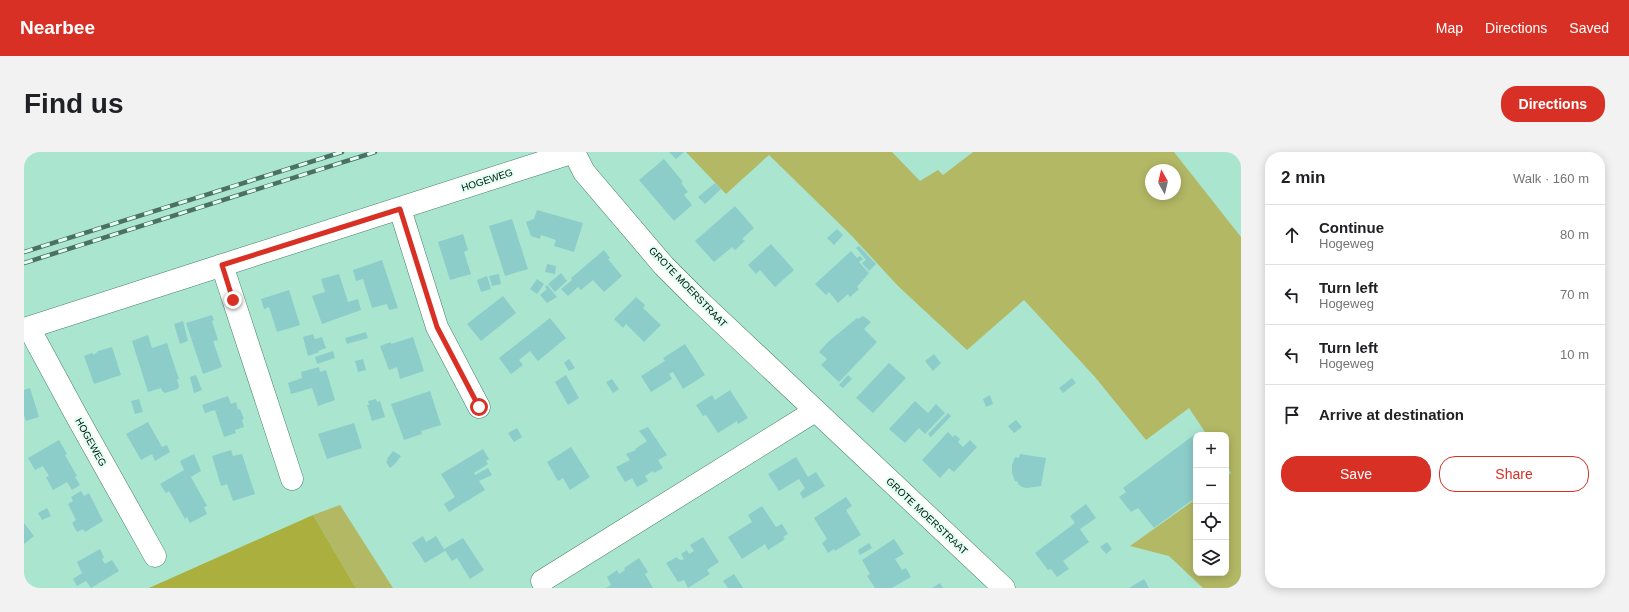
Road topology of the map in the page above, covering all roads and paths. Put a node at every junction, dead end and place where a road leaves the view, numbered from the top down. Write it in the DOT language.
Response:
graph roads {
  1 [pos="574,152"];
  2 [pos="400,209"];
  3 [pos="222,265"];
  4 [pos="27,328"];
  5 [pos="479,407"];
  6 [pos="815,411"];
  7 [pos="292,479"];
  8 [pos="155,556"];
  9 [pos="542,581"];
  10 [pos="1004,588"];
  1 -- 2 [label="street, HOGEWEG"];
  1 -- 6 [label="street, GROTE MOERSTRAAT"];
  2 -- 3 [label="street, HOGEWEG"];
  2 -- 5 [label="street"];
  3 -- 4 [label="street, HOGEWEG"];
  3 -- 7 [label="street"];
  4 -- 8 [label="street, HOGEWEG"];
  6 -- 9 [label="street"];
  6 -- 10 [label="street, GROTE MOERSTRAAT"];
}
